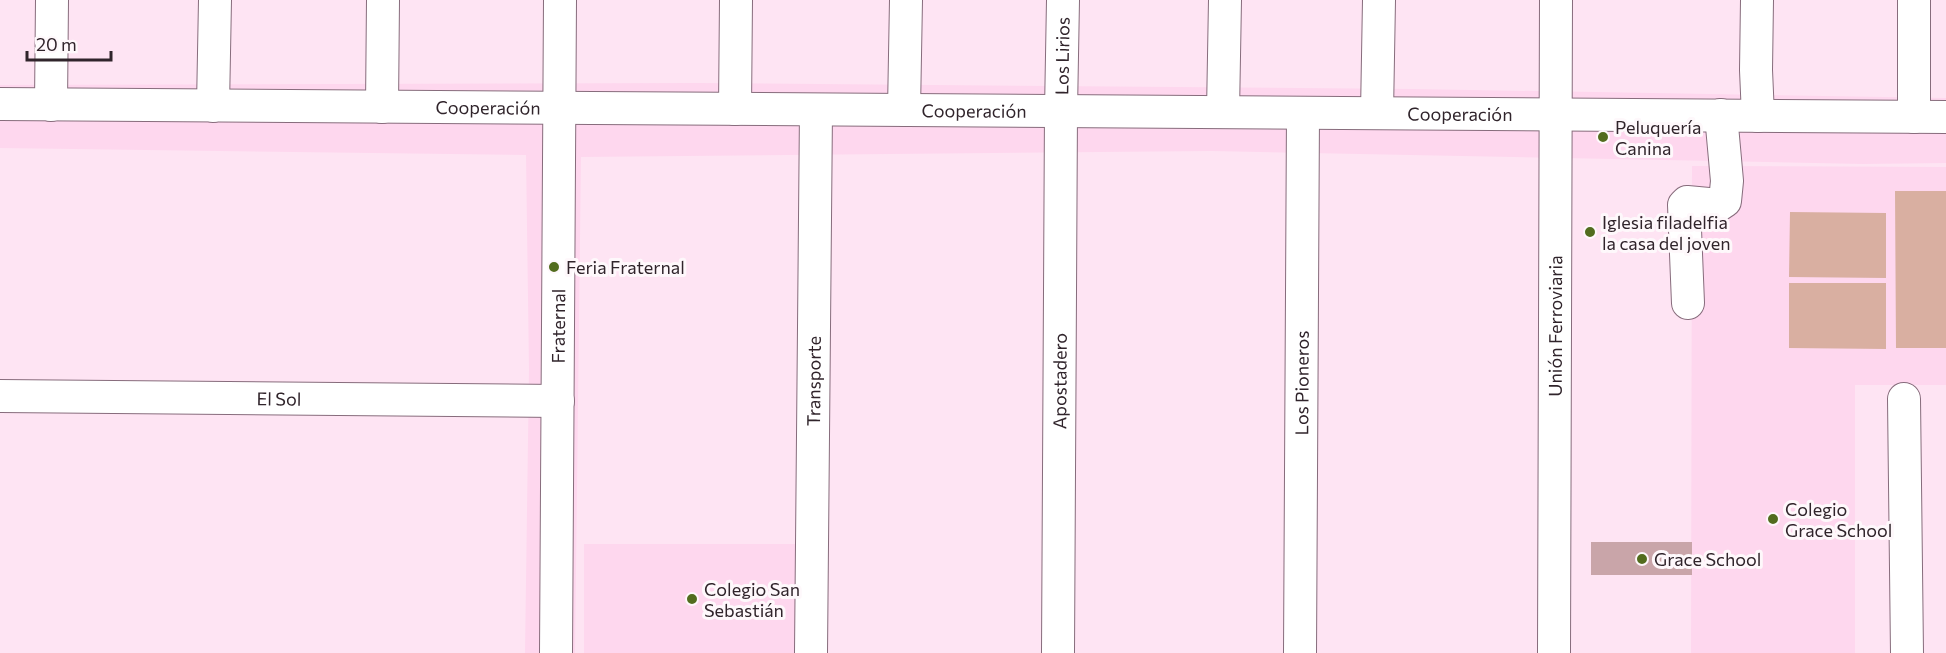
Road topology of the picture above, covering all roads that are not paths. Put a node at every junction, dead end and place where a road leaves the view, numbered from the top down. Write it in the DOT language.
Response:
graph roads {
  1 [pos="52,0"];
  2 [pos="214,0"];
  3 [pos="383,0"];
  4 [pos="560,0"];
  5 [pos="736,0"];
  6 [pos="906,0"];
  7 [pos="1063,0"];
  8 [pos="1225,0"];
  9 [pos="1379,0"];
  10 [pos="1556,0"];
  11 [pos="1757,0"];
  12 [pos="1914,0"];
  13 [pos="0,104"];
  14 [pos="51,105"];
  15 [pos="213,106"];
  16 [pos="382,107"];
  17 [pos="559,108"];
  18 [pos="735,109"];
  19 [pos="816,110"];
  20 [pos="904,110"];
  21 [pos="1061,111"];
  22 [pos="1223,112"];
  23 [pos="1303,113"];
  24 [pos="1377,113"];
  25 [pos="1556,114"];
  26 [pos="1721,115"];
  27 [pos="1758,116"];
  28 [pos="1914,117"];
  29 [pos="1946,117"];
  30 [pos="1688,303"];
  31 [pos="0,396"];
  32 [pos="1904,399"];
  33 [pos="558,401"];
  34 [pos="556,653"];
  35 [pos="811,653"];
  36 [pos="1058,653"];
  37 [pos="1300,653"];
  38 [pos="1554,653"];
  39 [pos="1907,653"];
  1 -- 14 [label="street"];
  2 -- 15 [label="street"];
  3 -- 16 [label="street"];
  4 -- 17 [label="street, Fraternal"];
  5 -- 18 [label="street"];
  6 -- 20 [label="street"];
  7 -- 21 [label="street, Los Lirios"];
  8 -- 22 [label="street"];
  9 -- 24 [label="street"];
  10 -- 25 [label="street, Unión Ferroviaria"];
  11 -- 27 [label="street"];
  12 -- 28 [label="street"];
  13 -- 14 [label="street, Cooperación"];
  14 -- 15 [label="street, Cooperación"];
  15 -- 16 [label="street, Cooperación"];
  16 -- 17 [label="street, Cooperación"];
  17 -- 18 [label="street, Cooperación"];
  17 -- 33 [label="street, Fraternal"];
  18 -- 19 [label="street, Cooperación"];
  19 -- 20 [label="street, Cooperación"];
  19 -- 35 [label="street, Transporte"];
  20 -- 21 [label="street, Cooperación"];
  21 -- 22 [label="street, Cooperación"];
  21 -- 36 [label="street, Apostadero"];
  22 -- 23 [label="street, Cooperación"];
  23 -- 24 [label="street, Cooperación"];
  23 -- 37 [label="street, Los Pioneros"];
  24 -- 25 [label="street, Cooperación"];
  25 -- 26 [label="street, Cooperación"];
  25 -- 38 [label="street, Unión Ferroviaria"];
  26 -- 27 [label="street, Cooperación"];
  26 -- 30 [label="street"];
  27 -- 28 [label="street, Cooperación"];
  28 -- 29 [label="street, Cooperación"];
  31 -- 33 [label="street, El Sol"];
  32 -- 39 [label="street"];
  33 -- 34 [label="street, Fraternal"];
}
